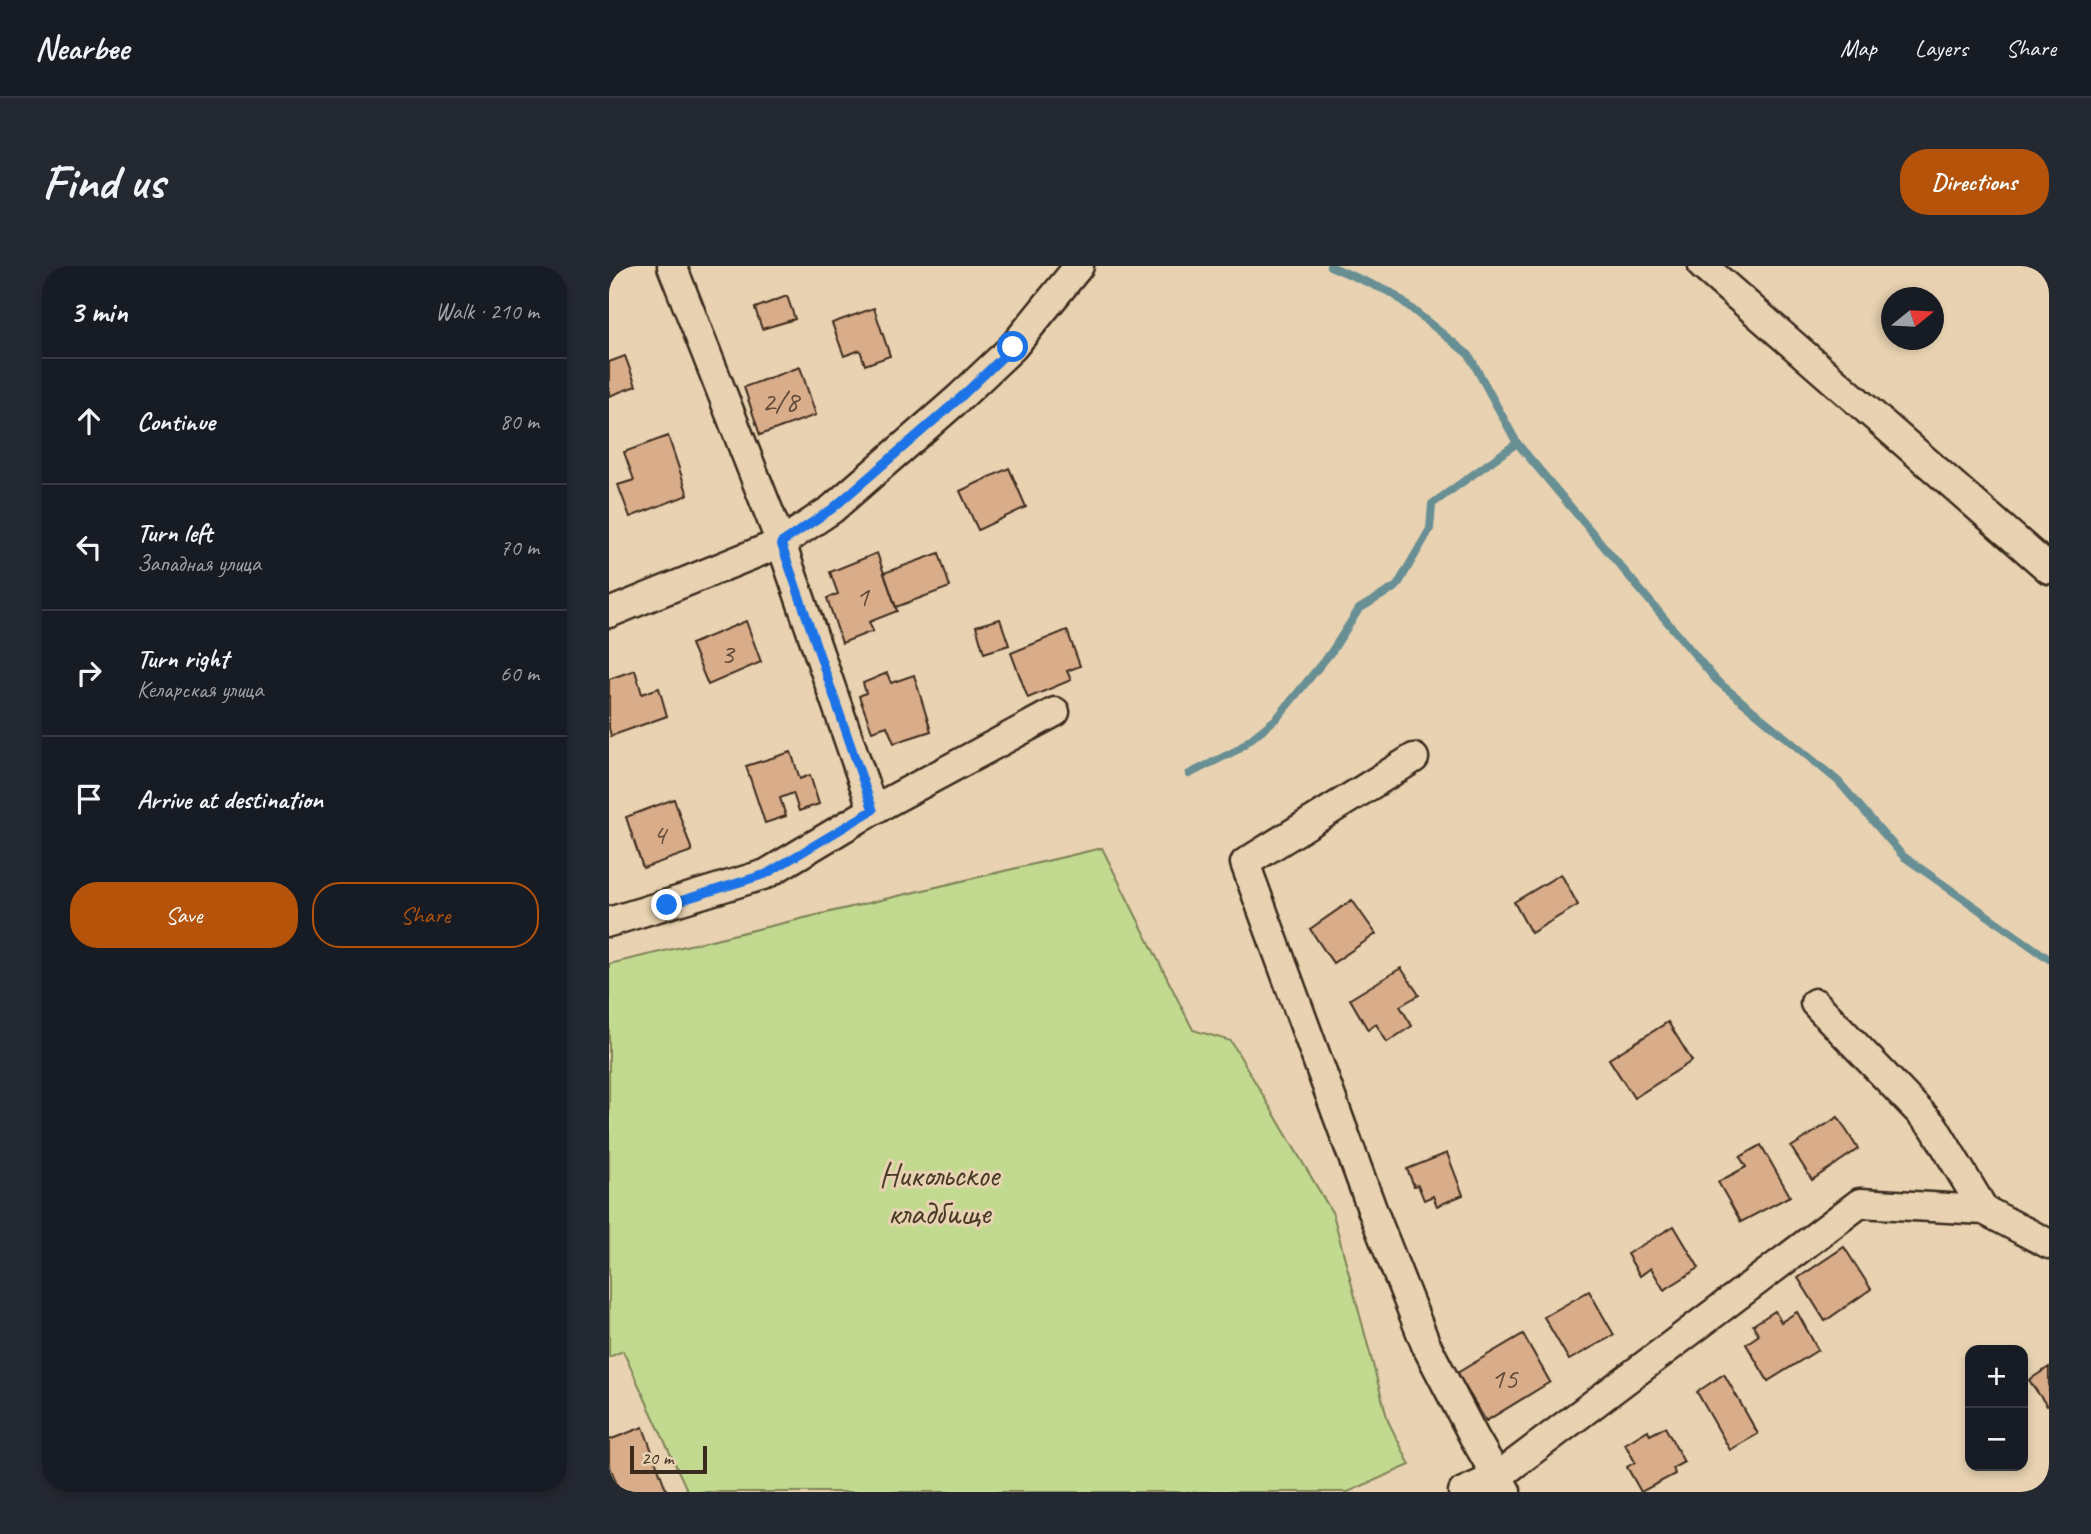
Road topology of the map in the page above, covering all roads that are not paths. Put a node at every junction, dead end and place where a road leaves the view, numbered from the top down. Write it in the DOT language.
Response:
graph roads {
  1 [pos="672,266"];
  2 [pos="1079,266"];
  3 [pos="1703,266"];
  4 [pos="781,543"];
  5 [pos="2049,569"];
  6 [pos="609,613"];
  7 [pos="1055,712"];
  8 [pos="1414,758"];
  9 [pos="873,810"];
  10 [pos="609,922"];
  11 [pos="1815,1003"];
  12 [pos="1984,1210"];
  13 [pos="2049,1244"];
  14 [pos="1502,1484"];
  15 [pos="1463,1492"];
  1 -- 4 [label="street"];
  2 -- 4 [label="street"];
  3 -- 5 [label="street"];
  4 -- 6 [label="street"];
  4 -- 9 [label="street"];
  7 -- 9 [label="street"];
  8 -- 14 [label="street"];
  9 -- 10 [label="street"];
  11 -- 12 [label="street"];
  12 -- 13 [label="street"];
  12 -- 14 [label="street"];
  14 -- 15 [label="street"];
}
